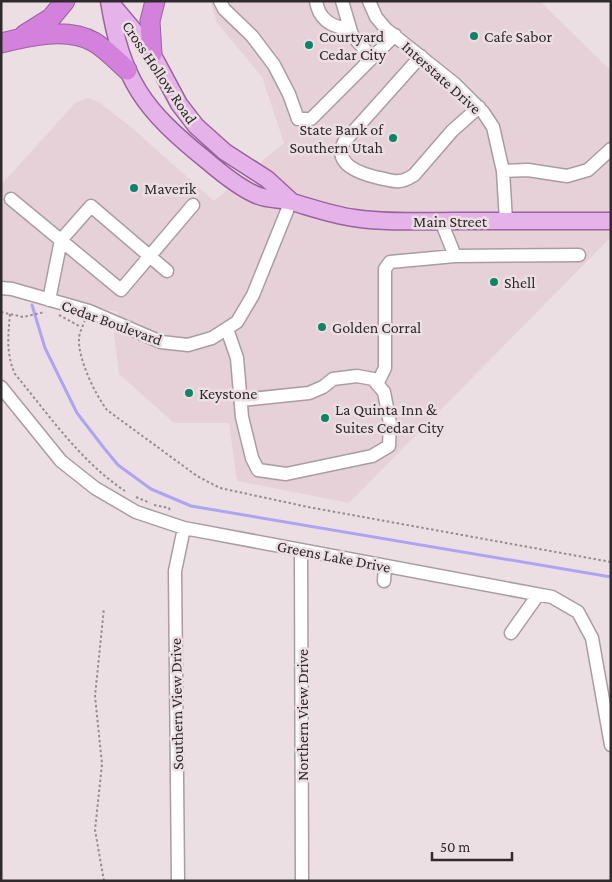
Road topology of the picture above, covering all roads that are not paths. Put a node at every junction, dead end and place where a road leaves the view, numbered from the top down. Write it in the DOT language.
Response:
graph roads {
  1 [pos="65,1"];
  2 [pos="155,1"];
  3 [pos="220,1"];
  4 [pos="316,1"];
  5 [pos="342,1"];
  6 [pos="368,1"];
  7 [pos="109,2"];
  8 [pos="349,29"];
  9 [pos="395,35"];
  10 [pos="9,41"];
  11 [pos="152,54"];
  12 [pos="421,56"];
  13 [pos="372,58"];
  14 [pos="127,70"];
  15 [pos="479,107"];
  16 [pos="611,149"];
  17 [pos="503,171"];
  18 [pos="10,199"];
  19 [pos="292,201"];
  20 [pos="193,205"];
  21 [pos="440,221"];
  22 [pos="506,221"];
  23 [pos="611,221"];
  24 [pos="61,240"];
  25 [pos="579,255"];
  26 [pos="149,256"];
  27 [pos="455,256"];
  28 [pos="167,272"];
  29 [pos="1,288"];
  30 [pos="49,308"];
  31 [pos="227,329"];
  32 [pos="377,384"];
  33 [pos="1,387"];
  34 [pos="241,400"];
  35 [pos="184,528"];
  36 [pos="301,550"];
  37 [pos="385,566"];
  38 [pos="384,581"];
  39 [pos="538,595"];
  40 [pos="511,633"];
  41 [pos="606,686"];
  42 [pos="611,745"];
  43 [pos="178,881"];
  44 [pos="302,881"];
  1 -- 10 [label="highway"];
  2 -- 11 [label="highway"];
  3 -- 13 [label="street"];
  4 -- 8 [label="street"];
  5 -- 8 [label="street"];
  6 -- 9 [label="street, Interstate Drive"];
  7 -- 11 [label="main road, Cross Hollow Road"];
  7 -- 14 [label="main road, Cross Hollow Road"];
  8 -- 13 [label="street"];
  9 -- 12 [label="street, Interstate Drive"];
  9 -- 13 [label="street"];
  10 -- 14 [label="highway"];
  11 -- 19 [label="main road, Cross Hollow Road"];
  12 -- 15 [label="street, Interstate Drive"];
  12 -- 15 [label="street"];
  14 -- 19 [label="main road, Cross Hollow Road"];
  15 -- 17 [label="street, Interstate Drive"];
  16 -- 17 [label="street"];
  17 -- 22 [label="street, Interstate Drive"];
  18 -- 24 [label="street"];
  19 -- 21 [label="main road, Main Street"];
  19 -- 31 [label="street, Cedar Boulevard"];
  20 -- 26 [label="street"];
  21 -- 22 [label="main road, Main Street"];
  21 -- 27 [label="street"];
  22 -- 23 [label="main road, Main Street"];
  24 -- 26 [label="street"];
  24 -- 26 [label="street"];
  24 -- 30 [label="street"];
  25 -- 27 [label="street"];
  26 -- 28 [label="street"];
  27 -- 32 [label="street"];
  29 -- 30 [label="street, Cedar Boulevard"];
  30 -- 31 [label="street, Cedar Boulevard"];
  31 -- 34 [label="street"];
  32 -- 34 [label="street"];
  32 -- 34 [label="street"];
  33 -- 35 [label="street, Greens Lake Drive"];
  35 -- 36 [label="street, Greens Lake Drive"];
  35 -- 43 [label="street, Southern View Drive"];
  36 -- 37 [label="street, Greens Lake Drive"];
  36 -- 44 [label="street, Northern View Drive"];
  37 -- 38 [label="street"];
  37 -- 39 [label="street, Greens Lake Drive"];
  39 -- 40 [label="street"];
  39 -- 41 [label="street, Greens Lake Drive"];
  41 -- 42 [label="street, Greens Lake Drive"];
}
